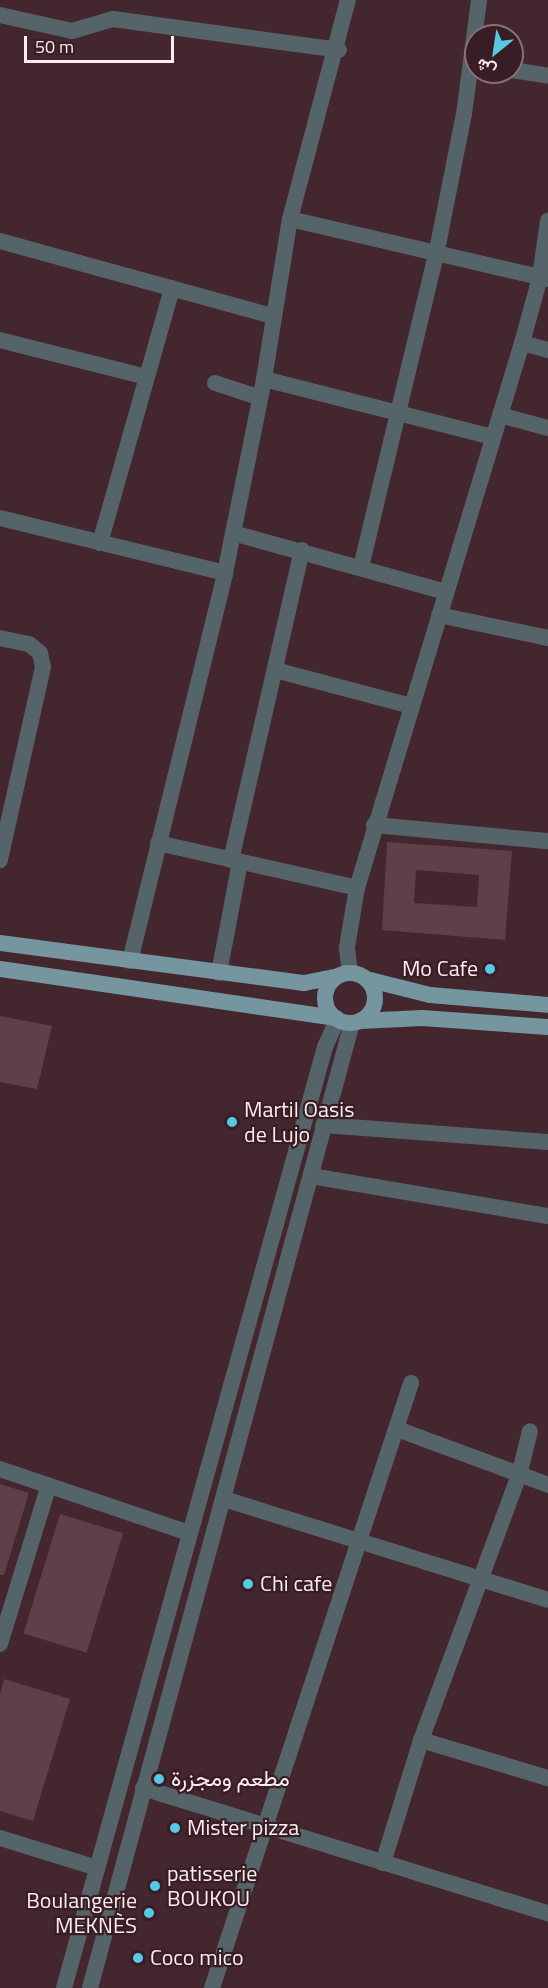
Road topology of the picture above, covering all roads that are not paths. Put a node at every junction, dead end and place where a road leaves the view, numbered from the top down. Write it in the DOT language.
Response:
graph roads {
  1 [pos="348,0"];
  2 [pos="479,0"];
  3 [pos="4,10"];
  4 [pos="477,24"];
  5 [pos="339,50"];
  6 [pos="524,72"];
  7 [pos="548,76"];
  8 [pos="469,84"];
  9 [pos="290,219"];
  10 [pos="548,221"];
  11 [pos="0,242"];
  12 [pos="436,255"];
  13 [pos="544,278"];
  14 [pos="172,288"];
  15 [pos="273,316"];
  16 [pos="0,340"];
  17 [pos="522,343"];
  18 [pos="548,350"];
  19 [pos="146,377"];
  20 [pos="264,379"];
  21 [pos="214,383"];
  22 [pos="258,397"];
  23 [pos="399,413"];
  24 [pos="500,415"];
  25 [pos="548,428"];
  26 [pos="493,437"];
  27 [pos="0,519"];
  28 [pos="233,533"];
  29 [pos="100,543"];
  30 [pos="302,550"];
  31 [pos="361,567"];
  32 [pos="225,573"];
  33 [pos="446,592"];
  34 [pos="439,615"];
  35 [pos="0,638"];
  36 [pos="548,638"];
  37 [pos="275,670"];
  38 [pos="411,706"];
  39 [pos="374,825"];
  40 [pos="548,841"];
  41 [pos="159,843"];
  42 [pos="0,860"];
  43 [pos="236,861"];
  44 [pos="357,888"];
  45 [pos="0,943"];
  46 [pos="130,961"];
  47 [pos="0,969"];
  48 [pos="219,974"];
  49 [pos="351,976"];
  50 [pos="548,1005"];
  51 [pos="346,1020"];
  52 [pos="548,1027"];
  53 [pos="322,1125"];
  54 [pos="548,1142"];
  55 [pos="311,1176"];
  56 [pos="548,1216"];
  57 [pos="411,1383"];
  58 [pos="397,1429"];
  59 [pos="530,1431"];
  60 [pos="0,1470"];
  61 [pos="519,1475"];
  62 [pos="49,1485"];
  63 [pos="548,1485"];
  64 [pos="224,1498"];
  65 [pos="189,1533"];
  66 [pos="358,1539"];
  67 [pos="481,1577"];
  68 [pos="548,1600"];
  69 [pos="0,1644"];
  70 [pos="420,1740"];
  71 [pos="548,1778"];
  72 [pos="143,1788"];
  73 [pos="265,1826"];
  74 [pos="0,1838"];
  75 [pos="383,1863"];
  76 [pos="97,1868"];
  77 [pos="548,1913"];
  78 [pos="64,1988"];
  79 [pos="90,1988"];
  80 [pos="212,1988"];
  1 -- 5 [label="street"];
  2 -- 4 [label="street"];
  3 -- 5 [label="street"];
  5 -- 9 [label="street"];
  6 -- 7 [label="street"];
  8 -- 12 [label="street"];
  9 -- 12 [label="street"];
  9 -- 15 [label="street"];
  10 -- 13 [label="street"];
  11 -- 14 [label="street"];
  12 -- 13 [label="street"];
  12 -- 23 [label="street"];
  13 -- 17 [label="street"];
  14 -- 15 [label="street"];
  14 -- 19 [label="street"];
  15 -- 20 [label="street"];
  16 -- 19 [label="street"];
  17 -- 18 [label="street"];
  17 -- 24 [label="street"];
  19 -- 29 [label="street"];
  20 -- 22 [label="street"];
  20 -- 23 [label="street"];
  21 -- 22 [label="street"];
  22 -- 28 [label="street"];
  23 -- 26 [label="street"];
  23 -- 31 [label="street"];
  24 -- 25 [label="street"];
  24 -- 26 [label="street"];
  26 -- 33 [label="street"];
  27 -- 29 [label="street"];
  28 -- 30 [label="street"];
  28 -- 32 [label="street"];
  29 -- 32 [label="street"];
  30 -- 31 [label="street"];
  30 -- 37 [label="street"];
  31 -- 33 [label="street"];
  32 -- 41 [label="street"];
  33 -- 34 [label="street"];
  34 -- 36 [label="street"];
  34 -- 38 [label="street"];
  35 -- 42 [label="street"];
  37 -- 38 [label="street"];
  37 -- 43 [label="street"];
  38 -- 39 [label="street"];
  39 -- 40 [label="street"];
  39 -- 44 [label="street"];
  41 -- 43 [label="street"];
  41 -- 46 [label="street"];
  43 -- 44 [label="street"];
  43 -- 48 [label="street"];
  44 -- 49 [label="street"];
  45 -- 46 [label="main road"];
  46 -- 48 [label="main road"];
  47 -- 51 [label="main road"];
  48 -- 49 [label="main road"];
  49 -- 50 [label="main road"];
  49 -- 51 [label="main road"];
  49 -- 51 [label="main road"];
  51 -- 52 [label="main road"];
  51 -- 53 [label="street"];
  51 -- 65 [label="street"];
  53 -- 54 [label="street"];
  53 -- 55 [label="street"];
  55 -- 56 [label="street"];
  55 -- 64 [label="street"];
  57 -- 58 [label="street"];
  58 -- 61 [label="street"];
  58 -- 66 [label="street"];
  59 -- 61 [label="street"];
  60 -- 62 [label="street"];
  61 -- 63 [label="street"];
  61 -- 67 [label="street"];
  62 -- 65 [label="street"];
  62 -- 69 [label="street"];
  64 -- 66 [label="street"];
  64 -- 72 [label="street"];
  65 -- 76 [label="street"];
  66 -- 67 [label="street"];
  66 -- 73 [label="street"];
  67 -- 68 [label="street"];
  67 -- 70 [label="street"];
  70 -- 71 [label="street"];
  70 -- 75 [label="street"];
  72 -- 73 [label="street"];
  72 -- 79 [label="street"];
  73 -- 75 [label="street"];
  73 -- 80 [label="street"];
  74 -- 76 [label="street"];
  75 -- 77 [label="street"];
  76 -- 78 [label="street"];
}
